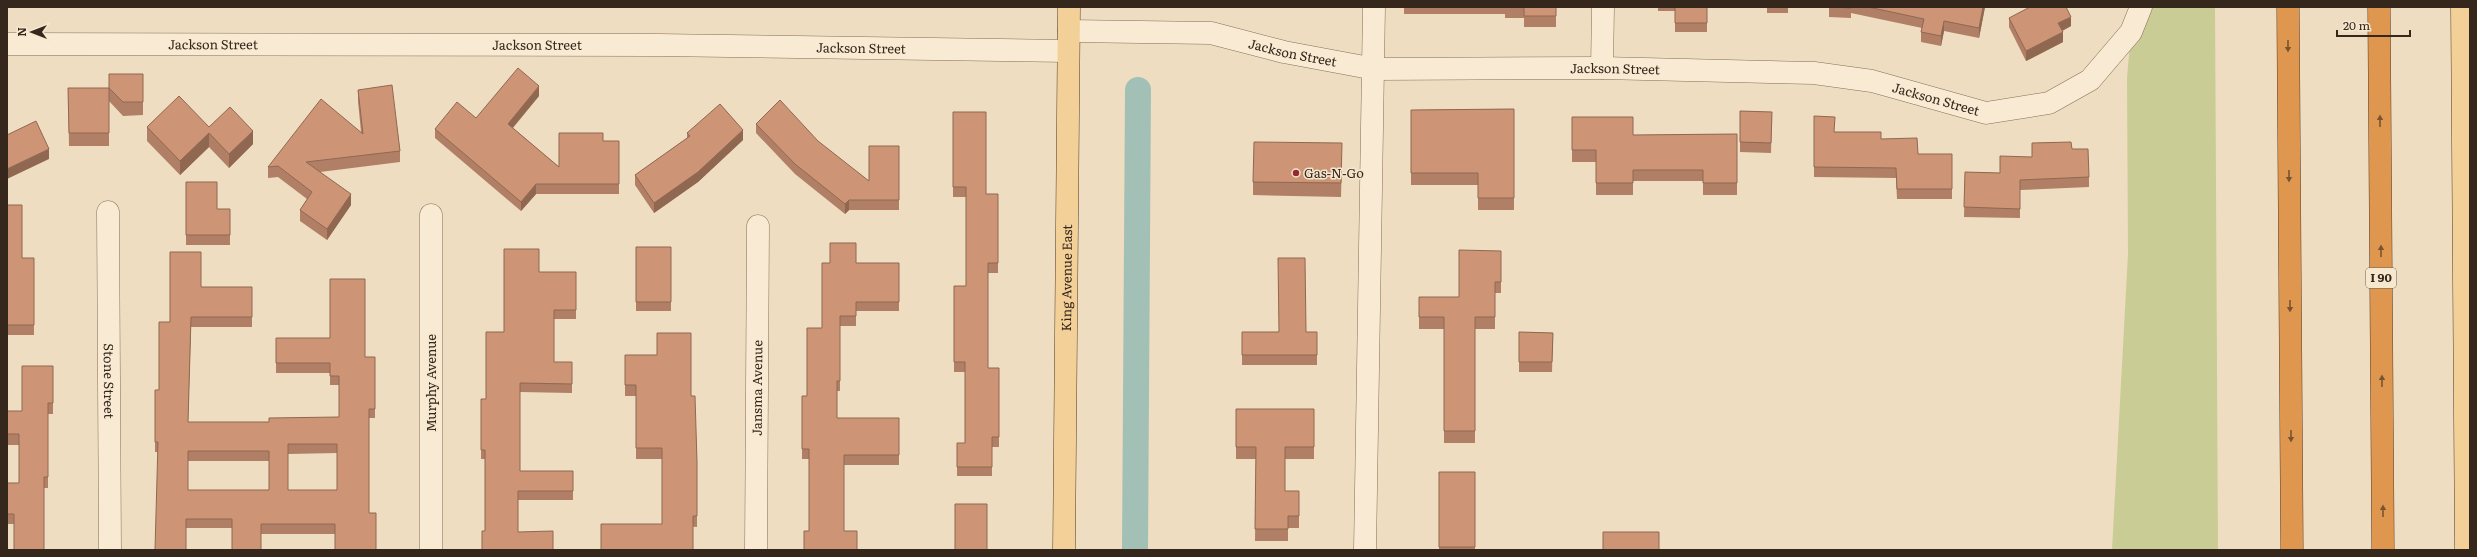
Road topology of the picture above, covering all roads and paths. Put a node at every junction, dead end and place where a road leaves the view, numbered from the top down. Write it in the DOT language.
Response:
graph roads {
  1 [pos="1069,7"];
  2 [pos="1374,7"];
  3 [pos="1604,7"];
  4 [pos="2141,7"];
  5 [pos="2288,7"];
  6 [pos="2379,7"];
  7 [pos="2462,7"];
  8 [pos="1068,41"];
  9 [pos="7,44"];
  10 [pos="1602,68"];
  11 [pos="1375,69"];
  12 [pos="108,212"];
  13 [pos="431,215"];
  14 [pos="758,226"];
  15 [pos="2468,478"];
  16 [pos="110,550"];
  17 [pos="431,550"];
  18 [pos="756,550"];
  19 [pos="1064,550"];
  20 [pos="1365,550"];
  21 [pos="2292,550"];
  22 [pos="2383,550"];
  23 [pos="2466,550"];
  1 -- 8 [label="main road, King Avenue East"];
  2 -- 11 [label="street"];
  3 -- 10 [label="street"];
  4 -- 10 [label="street, Jackson Street"];
  5 -- 21 [label="highway, one-way"];
  22 -- 6 [label="highway, I 90, one-way"];
  7 -- 15 [label="main road"];
  8 -- 9 [label="street, Jackson Street"];
  8 -- 11 [label="street, Jackson Street"];
  8 -- 19 [label="main road, King Avenue East"];
  10 -- 11 [label="street, Jackson Street"];
  11 -- 20 [label="street"];
  12 -- 16 [label="street, Stone Street"];
  13 -- 17 [label="street, Murphy Avenue"];
  14 -- 18 [label="street, Jansma Avenue"];
  15 -- 23 [label="main road"];
}
